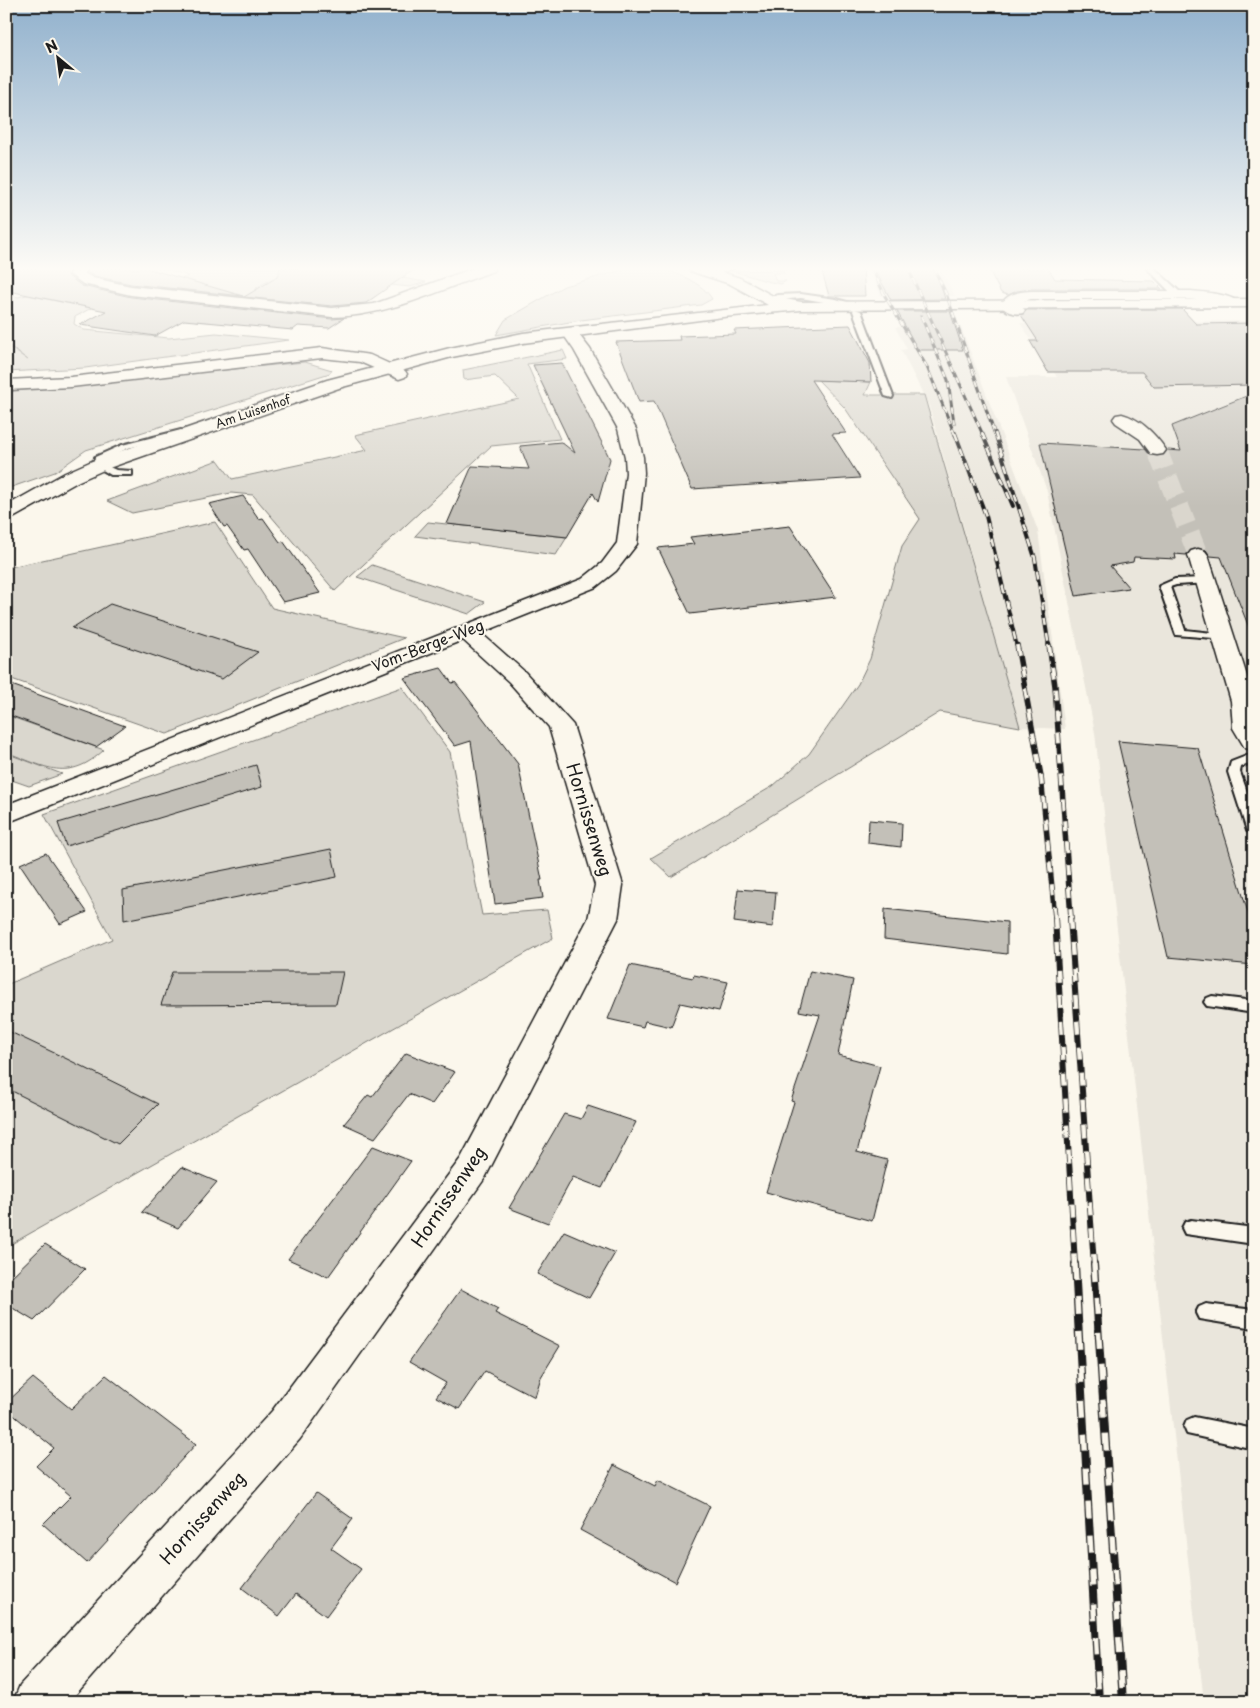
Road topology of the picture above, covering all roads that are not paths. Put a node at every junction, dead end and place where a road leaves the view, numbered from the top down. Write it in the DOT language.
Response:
graph roads {
  1 [pos="485,348"];
  2 [pos="582,348"];
  3 [pos="872,348"];
  4 [pos="394,371"];
  5 [pos="6,385"];
  6 [pos="889,396"];
  7 [pos="1122,420"];
  8 [pos="1157,450"];
  9 [pos="99,465"];
  10 [pos="146,467"];
  11 [pos="98,486"];
  12 [pos="72,496"];
  13 [pos="6,514"];
  14 [pos="6,520"];
  15 [pos="1198,555"];
  16 [pos="1206,581"];
  17 [pos="466,631"];
  18 [pos="1222,637"];
  19 [pos="1248,707"];
  20 [pos="1254,743"];
  21 [pos="1254,757"];
  22 [pos="6,816"];
  23 [pos="1254,831"];
  24 [pos="1212,1002"];
  25 [pos="1254,1007"];
  26 [pos="1191,1228"];
  27 [pos="1254,1236"];
  28 [pos="1206,1313"];
  29 [pos="1254,1320"];
  30 [pos="1194,1427"];
  31 [pos="1254,1439"];
  32 [pos="37,1702"];
  1 -- 4 [label="street, Am Luisenhof"];
  2 -- 17 [label="street, Vom-Berge-Weg"];
  3 -- 6 [label="lane"];
  4 -- 5 [label="street"];
  4 -- 9 [label="street, Am Luisenhof"];
  4 -- 10 [label="street, Am Luisenhof"];
  7 -- 8 [label="street"];
  9 -- 10 [label="lane"];
  9 -- 13 [label="street, Am Luisenhof"];
  10 -- 11 [label="street, Am Luisenhof"];
  12 -- 14 [label="street"];
  15 -- 16 [label="street"];
  16 -- 18 [label="street"];
  16 -- 18 [label="lane"];
  17 -- 22 [label="street, Vom-Berge-Weg"];
  17 -- 32 [label="street, Hornissenweg"];
  18 -- 19 [label="street"];
  19 -- 20 [label="street"];
  21 -- 23 [label="lane"];
  24 -- 25 [label="lane"];
  26 -- 27 [label="lane"];
  28 -- 29 [label="lane"];
  30 -- 31 [label="lane"];
}
